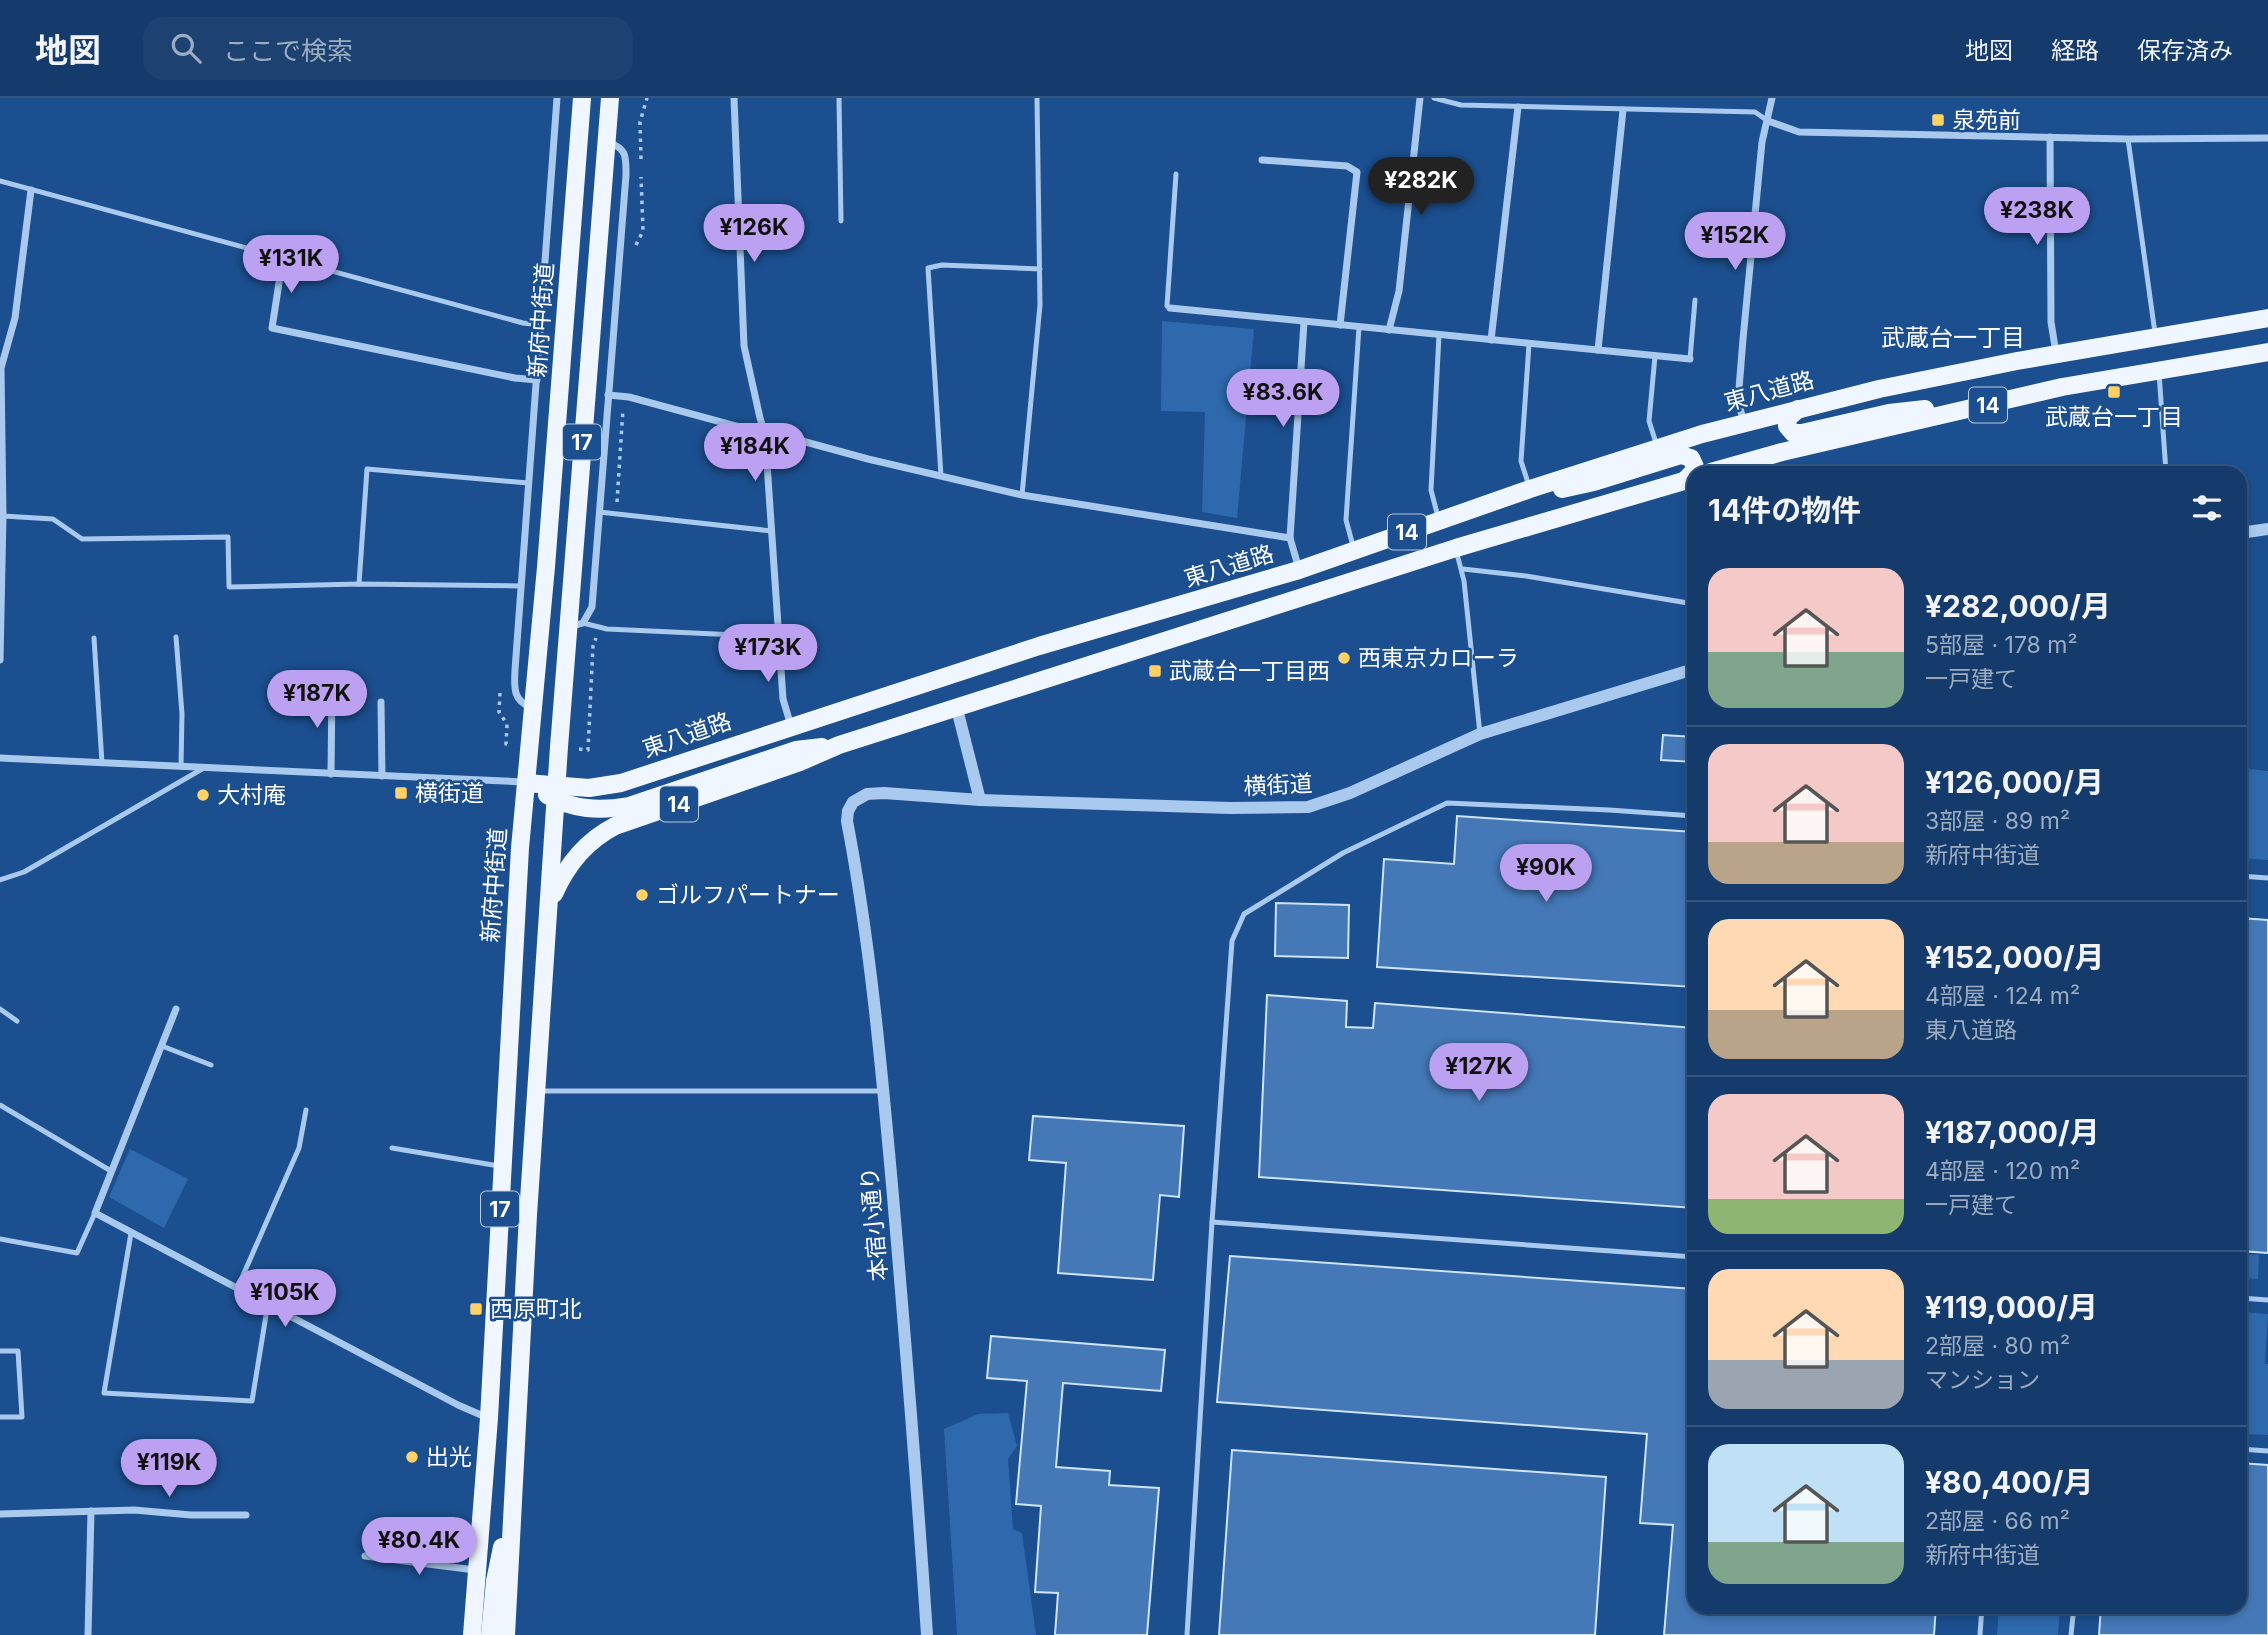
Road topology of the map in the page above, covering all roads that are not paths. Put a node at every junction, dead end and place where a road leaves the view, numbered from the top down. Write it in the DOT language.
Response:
graph roads {
  1 [pos="557,98"];
  2 [pos="582,98"];
  3 [pos="610,98"];
  4 [pos="734,98"];
  5 [pos="839,98"];
  6 [pos="1037,98"];
  7 [pos="1420,98"];
  8 [pos="1434,98"];
  9 [pos="1772,98"];
  10 [pos="1518,107"];
  11 [pos="1623,110"];
  12 [pos="1768,121"];
  13 [pos="2050,137"];
  14 [pos="2268,138"];
  15 [pos="2128,139"];
  16 [pos="607,141"];
  17 [pos="1262,160"];
  18 [pos="1176,174"];
  19 [pos="0,181"];
  20 [pos="31,190"];
  21 [pos="841,221"];
  22 [pos="283,257"];
  23 [pos="1040,269"];
  24 [pos="1695,300"];
  25 [pos="1170,308"];
  26 [pos="2268,318"];
  27 [pos="1304,322"];
  28 [pos="541,325"];
  29 [pos="1340,325"];
  30 [pos="1359,327"];
  31 [pos="1390,330"];
  32 [pos="1439,335"];
  33 [pos="2155,336"];
  34 [pos="1491,340"];
  35 [pos="1529,344"];
  36 [pos="1598,351"];
  37 [pos="2268,352"];
  38 [pos="2056,354"];
  39 [pos="1655,356"];
  40 [pos="1690,359"];
  41 [pos="1,368"];
  42 [pos="2159,370"];
  43 [pos="537,380"];
  44 [pos="608,395"];
  45 [pos="1995,403"];
  46 [pos="1798,409"];
  47 [pos="1744,423"];
  48 [pos="765,434"];
  49 [pos="1657,448"];
  50 [pos="1695,466"];
  51 [pos="1744,466"];
  52 [pos="2166,466"];
  53 [pos="941,476"];
  54 [pos="1687,480"];
  55 [pos="528,483"];
  56 [pos="1531,492"];
  57 [pos="1022,495"];
  58 [pos="599,512"];
  59 [pos="3,516"];
  60 [pos="1439,520"];
  61 [pos="2268,529"];
  62 [pos="772,531"];
  63 [pos="2247,532"];
  64 [pos="1290,538"];
  65 [pos="1456,548"];
  66 [pos="1355,551"];
  67 [pos="1463,569"];
  68 [pos="1299,570"];
  69 [pos="359,584"];
  70 [pos="521,586"];
  71 [pos="1687,603"];
  72 [pos="576,625"];
  73 [pos="176,637"];
  74 [pos="779,637"];
  75 [pos="94,638"];
  76 [pos="0,660"];
  77 [pos="1687,671"];
  78 [pos="332,686"];
  79 [pos="381,702"];
  80 [pos="533,708"];
  81 [pos="957,709"];
  82 [pos="791,726"];
  83 [pos="1480,734"];
  84 [pos="839,745"];
  85 [pos="0,758"];
  86 [pos="102,763"];
  87 [pos="181,766"];
  88 [pos="205,767"];
  89 [pos="331,774"];
  90 [pos="382,776"];
  91 [pos="526,783"];
  92 [pos="556,793"];
  93 [pos="980,800"];
  94 [pos="848,811"];
  95 [pos="1687,816"];
  96 [pos="2247,876"];
  97 [pos="2268,878"];
  98 [pos="0,880"];
  99 [pos="550,903"];
  100 [pos="0,1009"];
  101 [pos="176,1009"];
  102 [pos="17,1021"];
  103 [pos="162,1046"];
  104 [pos="211,1065"];
  105 [pos="538,1091"];
  106 [pos="883,1091"];
  107 [pos="0,1105"];
  108 [pos="306,1110"];
  109 [pos="392,1148"];
  110 [pos="502,1166"];
  111 [pos="111,1171"];
  112 [pos="95,1213"];
  113 [pos="1212,1222"];
  114 [pos="131,1233"];
  115 [pos="0,1239"];
  116 [pos="1687,1256"];
  117 [pos="237,1289"];
  118 [pos="2247,1298"];
  119 [pos="2268,1300"];
  120 [pos="268,1303"];
  121 [pos="0,1351"];
  122 [pos="0,1417"];
  123 [pos="489,1418"];
  124 [pos="2247,1450"];
  125 [pos="2268,1451"];
  126 [pos="512,1503"];
  127 [pos="91,1511"];
  128 [pos="0,1514"];
  129 [pos="246,1515"];
  130 [pos="365,1556"];
  131 [pos="476,1570"];
  132 [pos="473,1613"];
  133 [pos="1981,1614"];
  134 [pos="2073,1614"];
  135 [pos="88,1635"];
  136 [pos="472,1635"];
  137 [pos="481,1635"];
  138 [pos="490,1635"];
  139 [pos="506,1635"];
  140 [pos="927,1635"];
  141 [pos="1186,1635"];
  142 [pos="1980,1635"];
  143 [pos="2071,1635"];
  1 -- 28 [label="street"];
  2 -- 80 [label="main road, 新府中街道 / 17"];
  3 -- 16 [label="main road, 17"];
  4 -- 48 [label="street"];
  5 -- 21 [label="lane"];
  6 -- 23 [label="lane"];
  7 -- 31 [label="street"];
  8 -- 10 [label="lane"];
  9 -- 12 [label="street"];
  10 -- 11 [label="lane"];
  10 -- 34 [label="street"];
  11 -- 12 [label="lane"];
  11 -- 36 [label="street"];
  12 -- 13 [label="street"];
  12 -- 47 [label="street"];
  13 -- 15 [label="street"];
  13 -- 38 [label="street"];
  14 -- 15 [label="street"];
  15 -- 33 [label="lane"];
  16 -- 44 [label="street"];
  16 -- 72 [label="main road, 17"];
  17 -- 29 [label="street"];
  18 -- 25 [label="lane"];
  19 -- 20 [label="lane"];
  20 -- 22 [label="lane"];
  20 -- 41 [label="street"];
  22 -- 28 [label="lane"];
  22 -- 43 [label="street"];
  23 -- 53 [label="lane"];
  23 -- 57 [label="lane"];
  24 -- 40 [label="lane"];
  25 -- 27 [label="street"];
  26 -- 33 [label="main road, 東八道路 / 14"];
  27 -- 29 [label="street"];
  27 -- 64 [label="street"];
  28 -- 43 [label="street"];
  29 -- 30 [label="street"];
  30 -- 31 [label="street"];
  30 -- 66 [label="lane"];
  31 -- 32 [label="street"];
  32 -- 34 [label="street"];
  32 -- 60 [label="lane"];
  33 -- 38 [label="main road, 東八道路 / 14"];
  34 -- 35 [label="street"];
  35 -- 36 [label="street"];
  35 -- 56 [label="lane"];
  36 -- 39 [label="street"];
  37 -- 42 [label="main road, 14"];
  38 -- 46 [label="main road, 東八道路 / 14"];
  39 -- 40 [label="street"];
  39 -- 49 [label="lane"];
  41 -- 59 [label="street"];
  42 -- 45 [label="main road, 14"];
  42 -- 52 [label="lane"];
  43 -- 55 [label="street"];
  44 -- 48 [label="street"];
  44 -- 58 [label="street"];
  45 -- 46 [label="main road"];
  45 -- 51 [label="main road, 14"];
  46 -- 47 [label="main road, 東八道路 / 14"];
  47 -- 49 [label="main road, 東八道路 / 14"];
  48 -- 53 [label="street"];
  48 -- 62 [label="street"];
  49 -- 56 [label="main road, 東八道路 / 14"];
  50 -- 56 [label="main road"];
  53 -- 57 [label="street"];
  54 -- 65 [label="main road, 東八道路 / 14"];
  55 -- 69 [label="lane"];
  55 -- 70 [label="street"];
  56 -- 60 [label="main road, 東八道路 / 14"];
  57 -- 64 [label="street"];
  58 -- 62 [label="lane"];
  58 -- 72 [label="street"];
  59 -- 69 [label="lane"];
  59 -- 76 [label="street"];
  60 -- 66 [label="main road, 東八道路 / 14"];
  61 -- 63 [label="street"];
  62 -- 74 [label="street"];
  64 -- 68 [label="street"];
  65 -- 67 [label="lane"];
  65 -- 81 [label="main road, 東八道路 / 14"];
  66 -- 68 [label="main road, 東八道路 / 14"];
  67 -- 71 [label="lane"];
  67 -- 83 [label="lane"];
  68 -- 82 [label="main road, 東八道路 / 14"];
  69 -- 70 [label="lane"];
  70 -- 80 [label="street"];
  72 -- 74 [label="lane"];
  72 -- 92 [label="main road, 17"];
  73 -- 87 [label="lane"];
  74 -- 82 [label="street"];
  75 -- 86 [label="lane"];
  77 -- 83 [label="street, 横街道"];
  78 -- 89 [label="street"];
  79 -- 90 [label="street"];
  80 -- 91 [label="main road, 新府中街道 / 17"];
  81 -- 84 [label="main road, 東八道路 / 14"];
  81 -- 93 [label="street"];
  82 -- 92 [label="main road, 東八道路 / 14"];
  83 -- 93 [label="street, 横街道"];
  84 -- 92 [label="main road, 東八道路 / 14"];
  84 -- 99 [label="main road, 東八道路 / 14"];
  85 -- 86 [label="street"];
  86 -- 87 [label="street"];
  87 -- 88 [label="street"];
  88 -- 89 [label="street"];
  88 -- 98 [label="lane"];
  89 -- 90 [label="street"];
  90 -- 91 [label="street"];
  91 -- 92 [label="main road, 東八道路 / 14"];
  91 -- 110 [label="main road, 新府中街道 / 17"];
  92 -- 99 [label="main road, 17"];
  93 -- 94 [label="street, 横街道"];
  94 -- 106 [label="street, 本宿小通り"];
  95 -- 113 [label="lane"];
  96 -- 97 [label="lane"];
  99 -- 105 [label="main road, 17"];
  100 -- 102 [label="lane"];
  101 -- 103 [label="street"];
  103 -- 104 [label="lane"];
  103 -- 111 [label="street"];
  105 -- 106 [label="lane"];
  105 -- 126 [label="main road, 17"];
  106 -- 140 [label="street, 本宿小通り"];
  107 -- 111 [label="lane"];
  108 -- 117 [label="lane"];
  109 -- 110 [label="lane"];
  110 -- 123 [label="main road, 新府中街道 / 17"];
  111 -- 112 [label="street"];
  112 -- 114 [label="street"];
  112 -- 115 [label="lane"];
  113 -- 116 [label="lane"];
  113 -- 141 [label="lane"];
  114 -- 117 [label="street"];
  114 -- 120 [label="lane"];
  117 -- 120 [label="street"];
  118 -- 119 [label="lane"];
  120 -- 123 [label="street"];
  121 -- 122 [label="lane"];
  123 -- 131 [label="main road, 新府中街道 / 17"];
  124 -- 125 [label="lane"];
  126 -- 138 [label="main road"];
  126 -- 139 [label="main road, 17"];
  127 -- 128 [label="street"];
  127 -- 129 [label="street"];
  127 -- 135 [label="street"];
  130 -- 131 [label="street"];
  131 -- 132 [label="main road, 新府中街道 / 17"];
  132 -- 136 [label="main road, 新府中街道 / 17"];
  132 -- 137 [label="main road"];
  133 -- 142 [label="lane"];
  134 -- 143 [label="lane"];
}
